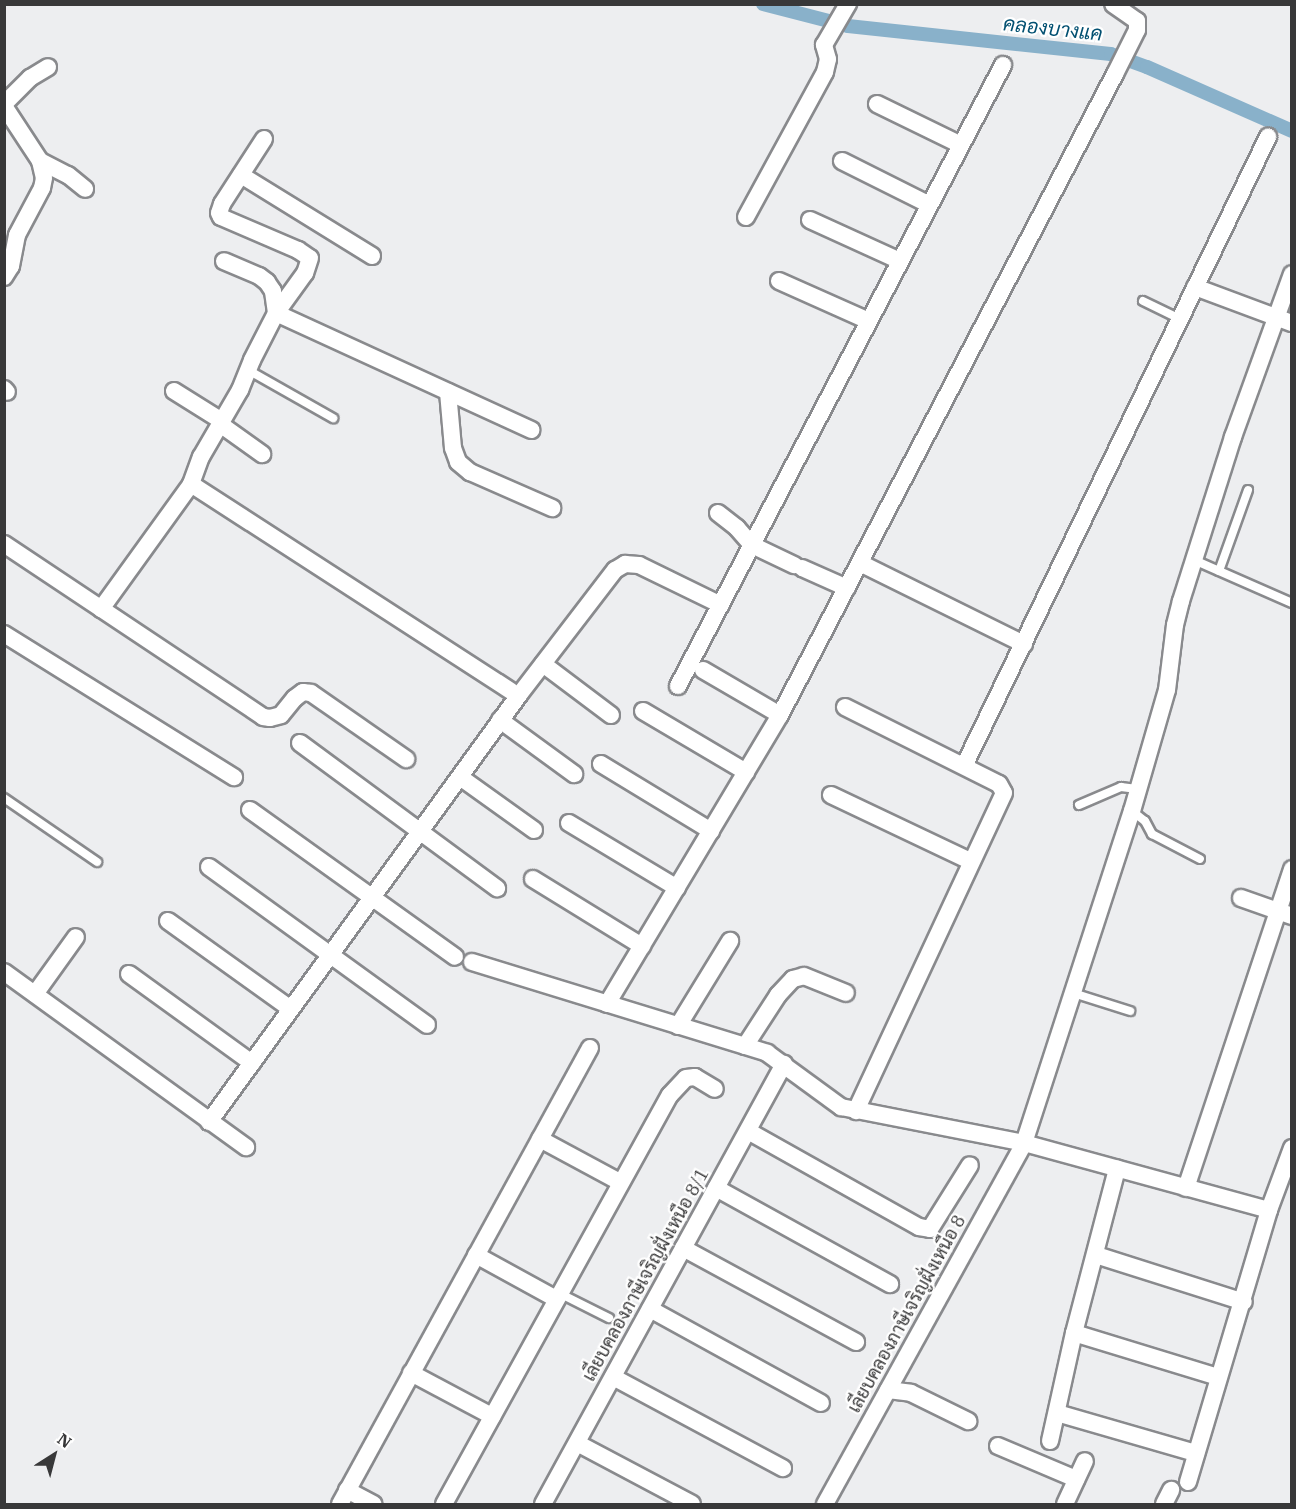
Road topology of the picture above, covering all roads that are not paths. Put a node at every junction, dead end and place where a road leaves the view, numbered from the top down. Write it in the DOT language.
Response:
graph roads {
  1 [pos="848,4"];
  2 [pos="1113,4"];
  3 [pos="1003,65"];
  4 [pos="48,67"];
  5 [pos="877,104"];
  6 [pos="5,110"];
  7 [pos="1268,137"];
  8 [pos="264,139"];
  9 [pos="961,145"];
  10 [pos="40,161"];
  11 [pos="842,161"];
  12 [pos="241,175"];
  13 [pos="85,189"];
  14 [pos="930,205"];
  15 [pos="746,217"];
  16 [pos="810,220"];
  17 [pos="8,249"];
  18 [pos="372,256"];
  19 [pos="225,261"];
  20 [pos="900,261"];
  21 [pos="1292,273"];
  22 [pos="4,277"];
  23 [pos="779,281"];
  24 [pos="1196,287"];
  25 [pos="1143,301"];
  26 [pos="276,313"];
  27 [pos="1180,319"];
  28 [pos="1284,320"];
  29 [pos="869,321"];
  30 [pos="248,370"];
  31 [pos="174,391"];
  32 [pos="448,392"];
  33 [pos="333,418"];
  34 [pos="221,422"];
  35 [pos="532,430"];
  36 [pos="262,454"];
  37 [pos="191,484"];
  38 [pos="1248,490"];
  39 [pos="552,508"];
  40 [pos="718,513"];
  41 [pos="4,544"];
  42 [pos="752,546"];
  43 [pos="1194,560"];
  44 [pos="860,562"];
  45 [pos="1219,571"];
  46 [pos="847,588"];
  47 [pos="1292,603"];
  48 [pos="721,605"];
  49 [pos="101,609"];
  50 [pos="4,634"];
  51 [pos="1024,644"];
  52 [pos="543,664"];
  53 [pos="703,670"];
  54 [pos="678,686"];
  55 [pos="511,691"];
  56 [pos="845,706"];
  57 [pos="644,711"];
  58 [pos="611,715"];
  59 [pos="780,715"];
  60 [pos="500,720"];
  61 [pos="300,743"];
  62 [pos="406,759"];
  63 [pos="602,764"];
  64 [pos="964,766"];
  65 [pos="746,772"];
  66 [pos="574,774"];
  67 [pos="234,777"];
  68 [pos="460,777"];
  69 [pos="1137,789"];
  70 [pos="831,795"];
  71 [pos="4,798"];
  72 [pos="1079,805"];
  73 [pos="250,810"];
  74 [pos="1132,811"];
  75 [pos="569,823"];
  76 [pos="534,830"];
  77 [pos="420,831"];
  78 [pos="711,831"];
  79 [pos="1200,858"];
  80 [pos="970,861"];
  81 [pos="97,862"];
  82 [pos="209,867"];
  83 [pos="1292,869"];
  84 [pos="532,879"];
  85 [pos="497,888"];
  86 [pos="677,888"];
  87 [pos="372,897"];
  88 [pos="1241,898"];
  89 [pos="1286,913"];
  90 [pos="168,921"];
  91 [pos="76,937"];
  92 [pos="730,941"];
  93 [pos="642,946"];
  94 [pos="330,956"];
  95 [pos="454,957"];
  96 [pos="472,962"];
  97 [pos="4,972"];
  98 [pos="129,974"];
  99 [pos="846,993"];
  100 [pos="1073,993"];
  101 [pos="35,994"];
  102 [pos="607,1004"];
  103 [pos="291,1009"];
  104 [pos="1130,1011"];
  105 [pos="427,1025"];
  106 [pos="678,1026"];
  107 [pos="745,1046"];
  108 [pos="590,1048"];
  109 [pos="252,1063"];
  110 [pos="784,1065"];
  111 [pos="715,1089"];
  112 [pos="856,1111"];
  113 [pos="209,1122"];
  114 [pos="748,1131"];
  115 [pos="540,1139"];
  116 [pos="1024,1143"];
  117 [pos="246,1147"];
  118 [pos="1292,1148"];
  119 [pos="970,1165"];
  120 [pos="1117,1169"];
  121 [pos="620,1182"];
  122 [pos="716,1188"];
  123 [pos="1186,1188"];
  124 [pos="1269,1210"];
  125 [pos="683,1248"];
  126 [pos="476,1255"];
  127 [pos="1096,1255"];
  128 [pos="890,1284"];
  129 [pos="557,1296"];
  130 [pos="1244,1302"];
  131 [pos="650,1309"];
  132 [pos="609,1318"];
  133 [pos="1074,1333"];
  134 [pos="856,1342"];
  135 [pos="411,1373"];
  136 [pos="613,1377"];
  137 [pos="1218,1377"];
  138 [pos="888,1390"];
  139 [pos="821,1403"];
  140 [pos="1057,1413"];
  141 [pos="492,1416"];
  142 [pos="968,1421"];
  143 [pos="1050,1441"];
  144 [pos="577,1443"];
  145 [pos="998,1446"];
  146 [pos="1196,1453"];
  147 [pos="1085,1461"];
  148 [pos="783,1468"];
  149 [pos="1076,1479"];
  150 [pos="1188,1482"];
  151 [pos="344,1497"];
  152 [pos="373,1504"];
  153 [pos="444,1504"];
  154 [pos="543,1504"];
  155 [pos="692,1504"];
  156 [pos="825,1504"];
  157 [pos="1065,1504"];
  1 -- 15 [label="street"];
  2 -- 44 [label="street"];
  3 -- 9 [label="street"];
  4 -- 6 [label="street"];
  5 -- 9 [label="street"];
  6 -- 10 [label="street"];
  7 -- 24 [label="street"];
  8 -- 12 [label="street"];
  9 -- 14 [label="street"];
  10 -- 13 [label="street"];
  10 -- 17 [label="street"];
  11 -- 14 [label="street"];
  12 -- 18 [label="street"];
  12 -- 26 [label="street"];
  14 -- 20 [label="street"];
  16 -- 20 [label="street"];
  17 -- 22 [label="street"];
  19 -- 26 [label="street"];
  20 -- 29 [label="street"];
  21 -- 28 [label="street, เลียบคลองภาษีเจริญฝั่งเหนือ 8"];
  23 -- 29 [label="street"];
  24 -- 27 [label="street"];
  24 -- 28 [label="street"];
  25 -- 27 [label="lane"];
  26 -- 30 [label="street"];
  26 -- 32 [label="street"];
  27 -- 51 [label="street"];
  28 -- 43 [label="street, เลียบคลองภาษีเจริญฝั่งเหนือ 8"];
  29 -- 42 [label="street"];
  30 -- 33 [label="lane"];
  30 -- 34 [label="street"];
  31 -- 34 [label="street"];
  32 -- 35 [label="street"];
  32 -- 39 [label="street"];
  34 -- 36 [label="street"];
  34 -- 37 [label="street"];
  37 -- 49 [label="street"];
  37 -- 55 [label="street"];
  38 -- 45 [label="lane"];
  40 -- 42 [label="street"];
  41 -- 49 [label="street"];
  42 -- 46 [label="street"];
  42 -- 48 [label="street"];
  43 -- 45 [label="lane"];
  43 -- 69 [label="street, เลียบคลองภาษีเจริญฝั่งเหนือ 8"];
  44 -- 46 [label="street"];
  44 -- 51 [label="street"];
  45 -- 47 [label="lane"];
  46 -- 59 [label="street"];
  48 -- 52 [label="street"];
  48 -- 54 [label="street"];
  49 -- 62 [label="street"];
  50 -- 67 [label="street"];
  51 -- 64 [label="street"];
  52 -- 58 [label="street"];
  52 -- 60 [label="street"];
  53 -- 59 [label="street"];
  56 -- 64 [label="street"];
  57 -- 65 [label="street"];
  59 -- 65 [label="street"];
  60 -- 66 [label="street"];
  60 -- 68 [label="street"];
  61 -- 77 [label="street"];
  63 -- 78 [label="street"];
  64 -- 80 [label="street"];
  65 -- 78 [label="street"];
  68 -- 76 [label="street"];
  68 -- 77 [label="street"];
  69 -- 72 [label="lane"];
  69 -- 74 [label="street, เลียบคลองภาษีเจริญฝั่งเหนือ 8"];
  70 -- 80 [label="street"];
  71 -- 81 [label="lane"];
  73 -- 87 [label="street"];
  74 -- 79 [label="lane"];
  74 -- 100 [label="street, เลียบคลองภาษีเจริญฝั่งเหนือ 8"];
  75 -- 86 [label="street"];
  77 -- 85 [label="street"];
  77 -- 87 [label="street"];
  78 -- 86 [label="street"];
  80 -- 112 [label="street"];
  82 -- 94 [label="street"];
  83 -- 89 [label="street"];
  84 -- 93 [label="street"];
  86 -- 93 [label="street"];
  87 -- 94 [label="street"];
  87 -- 95 [label="street"];
  88 -- 89 [label="street"];
  89 -- 123 [label="street"];
  90 -- 103 [label="street"];
  91 -- 101 [label="street"];
  92 -- 106 [label="street"];
  93 -- 102 [label="street"];
  94 -- 103 [label="street"];
  94 -- 105 [label="street"];
  96 -- 102 [label="street"];
  97 -- 101 [label="street"];
  98 -- 109 [label="street"];
  99 -- 107 [label="street"];
  100 -- 104 [label="lane"];
  100 -- 116 [label="street, เลียบคลองภาษีเจริญฝั่งเหนือ 8"];
  101 -- 113 [label="street"];
  102 -- 106 [label="street"];
  103 -- 109 [label="street"];
  106 -- 107 [label="street"];
  107 -- 110 [label="street"];
  108 -- 115 [label="street"];
  109 -- 113 [label="street"];
  110 -- 112 [label="street"];
  110 -- 114 [label="street, เลียบคลองภาษีเจริญฝั่งเหนือ 8/1"];
  111 -- 121 [label="street"];
  112 -- 116 [label="street"];
  113 -- 117 [label="street"];
  114 -- 119 [label="street"];
  114 -- 122 [label="street, เลียบคลองภาษีเจริญฝั่งเหนือ 8/1"];
  115 -- 121 [label="street"];
  115 -- 126 [label="street"];
  116 -- 120 [label="street"];
  116 -- 138 [label="street, เลียบคลองภาษีเจริญฝั่งเหนือ 8"];
  118 -- 124 [label="street"];
  120 -- 123 [label="street"];
  120 -- 127 [label="street"];
  121 -- 129 [label="street"];
  122 -- 125 [label="street, เลียบคลองภาษีเจริญฝั่งเหนือ 8/1"];
  122 -- 128 [label="street"];
  123 -- 124 [label="street"];
  124 -- 130 [label="street"];
  125 -- 131 [label="street, เลียบคลองภาษีเจริญฝั่งเหนือ 8/1"];
  125 -- 134 [label="street"];
  126 -- 129 [label="street"];
  126 -- 135 [label="street"];
  127 -- 130 [label="street"];
  127 -- 133 [label="street"];
  129 -- 132 [label="lane"];
  129 -- 141 [label="street"];
  130 -- 137 [label="street"];
  131 -- 136 [label="street, เลียบคลองภาษีเจริญฝั่งเหนือ 8/1"];
  131 -- 139 [label="street"];
  133 -- 137 [label="street"];
  133 -- 140 [label="street"];
  135 -- 141 [label="street"];
  135 -- 151 [label="street"];
  136 -- 144 [label="street, เลียบคลองภาษีเจริญฝั่งเหนือ 8/1"];
  136 -- 148 [label="street"];
  137 -- 146 [label="street"];
  138 -- 142 [label="street"];
  138 -- 156 [label="street, เลียบคลองภาษีเจริญฝั่งเหนือ 8"];
  140 -- 143 [label="street"];
  140 -- 146 [label="street"];
  141 -- 153 [label="street"];
  144 -- 154 [label="street, เลียบคลองภาษีเจริญฝั่งเหนือ 8/1"];
  144 -- 155 [label="street"];
  145 -- 149 [label="street"];
  146 -- 150 [label="street"];
  147 -- 149 [label="street"];
  149 -- 157 [label="street"];
  151 -- 152 [label="street"];
}
